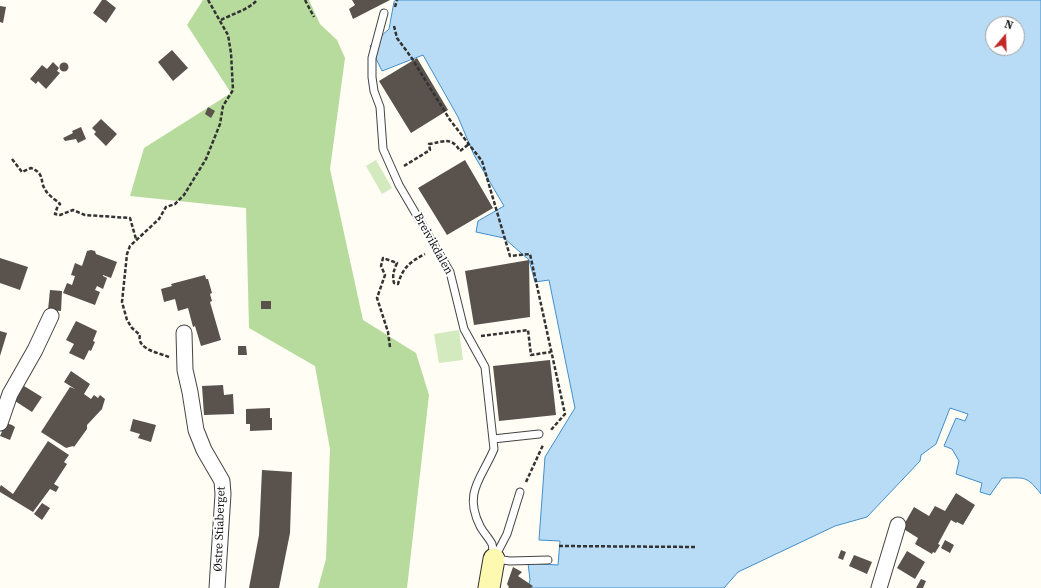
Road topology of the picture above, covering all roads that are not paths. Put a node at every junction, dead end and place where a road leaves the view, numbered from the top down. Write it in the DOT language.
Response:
graph roads {
  1 [pos="384,13"];
  2 [pos="51,316"];
  3 [pos="184,333"];
  4 [pos="0,423"];
  5 [pos="539,434"];
  6 [pos="493,439"];
  7 [pos="520,492"];
  8 [pos="898,525"];
  9 [pos="494,559"];
  10 [pos="548,560"];
  11 [pos="217,588"];
  12 [pos="489,588"];
  13 [pos="879,588"];
  1 -- 6 [label="lane, Breivikdalen"];
  2 -- 4 [label="street"];
  3 -- 11 [label="street, Østre Stiaberget"];
  5 -- 6 [label="lane"];
  6 -- 9 [label="lane, Breivikdalen"];
  7 -- 9 [label="lane"];
  8 -- 13 [label="street"];
  9 -- 10 [label="lane"];
  9 -- 12 [label="main road, Breivikdalen"];
}
